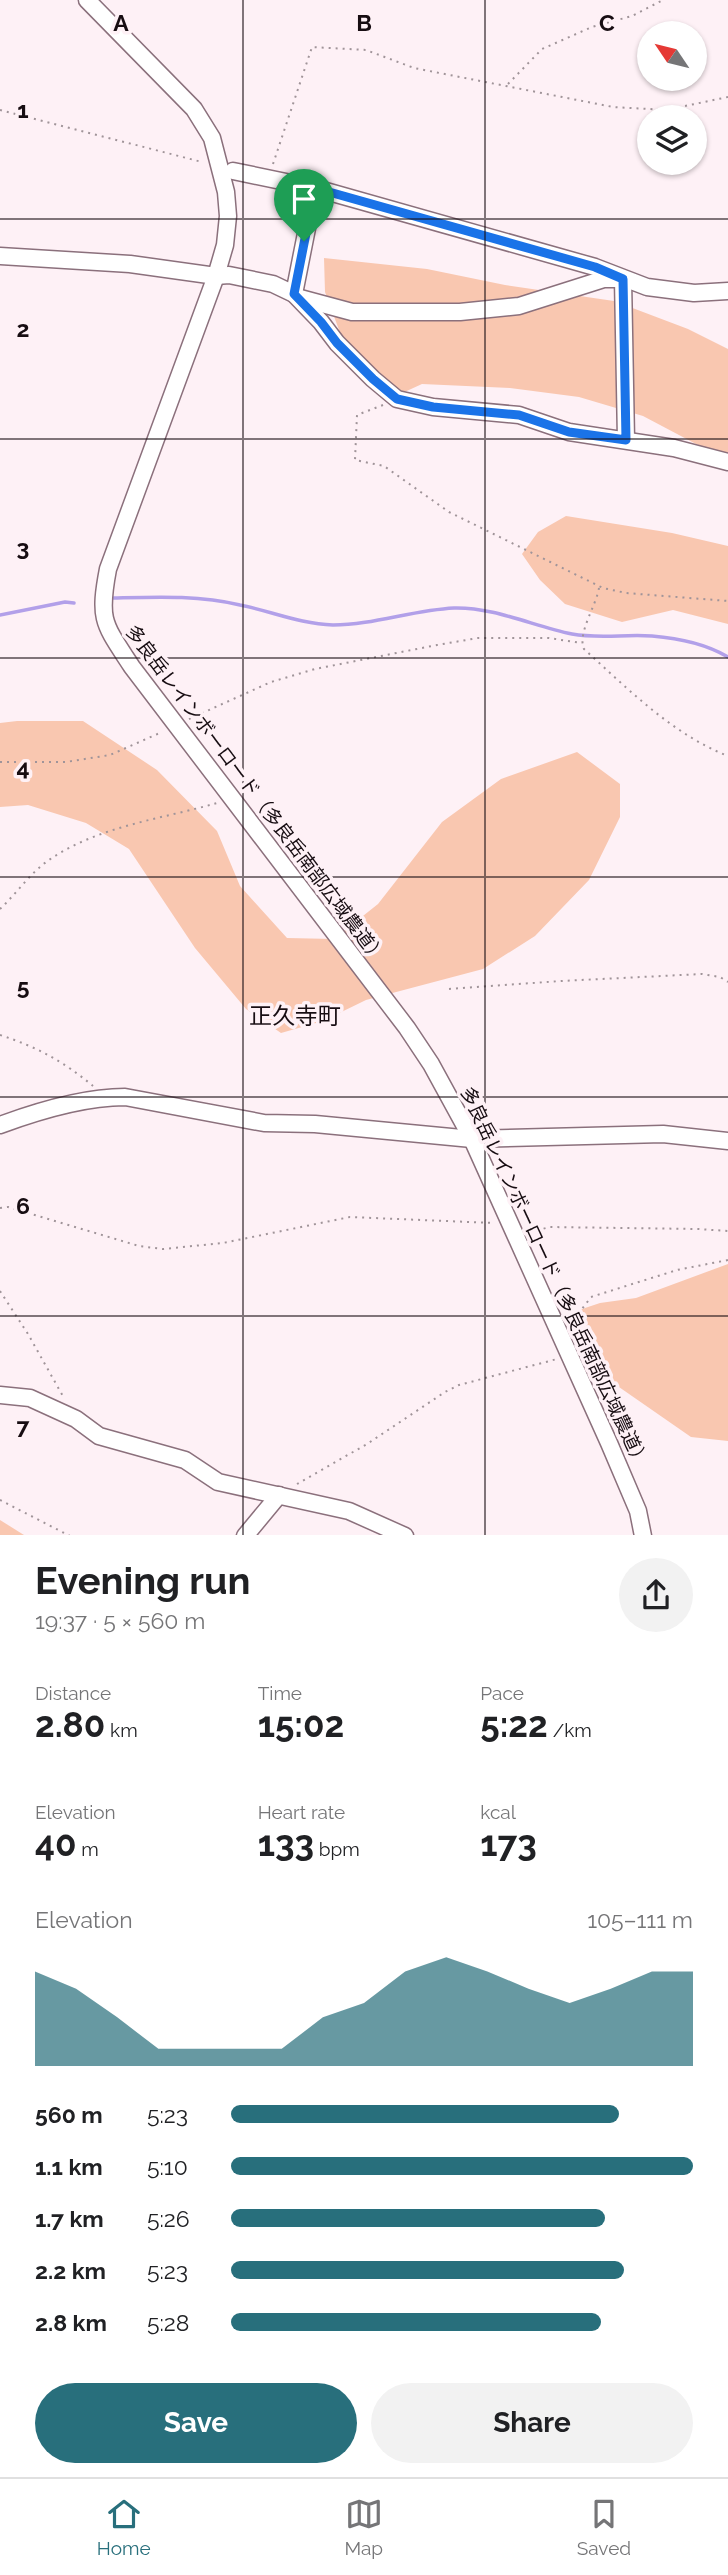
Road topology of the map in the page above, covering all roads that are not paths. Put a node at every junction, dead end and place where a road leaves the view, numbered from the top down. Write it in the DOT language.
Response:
graph roads {
  1 [pos="87,0"];
  2 [pos="233,171"];
  3 [pos="315,188"];
  4 [pos="0,256"];
  5 [pos="216,276"];
  6 [pos="623,279"];
  7 [pos="728,291"];
  8 [pos="297,296"];
  9 [pos="626,440"];
  10 [pos="728,462"];
  11 [pos="0,1125"];
  12 [pos="472,1139"];
  13 [pos="728,1142"];
  14 [pos="0,1395"];
  15 [pos="279,1495"];
  16 [pos="245,1535"];
  17 [pos="405,1535"];
  18 [pos="643,1535"];
  1 -- 5 [label="street, 多良岳レインボーロード（多良岳南部広域農道）"];
  2 -- 3 [label="street"];
  3 -- 6 [label="street"];
  3 -- 8 [label="street"];
  4 -- 5 [label="street"];
  5 -- 8 [label="street"];
  5 -- 12 [label="street, 多良岳レインボーロード（多良岳南部広域農道）"];
  6 -- 7 [label="street"];
  6 -- 8 [label="street"];
  6 -- 9 [label="street"];
  8 -- 9 [label="street"];
  9 -- 10 [label="street"];
  11 -- 12 [label="street"];
  12 -- 13 [label="street"];
  12 -- 18 [label="street, 多良岳レインボーロード（多良岳南部広域農道）"];
  14 -- 15 [label="street"];
  15 -- 16 [label="street"];
  15 -- 17 [label="street"];
}
